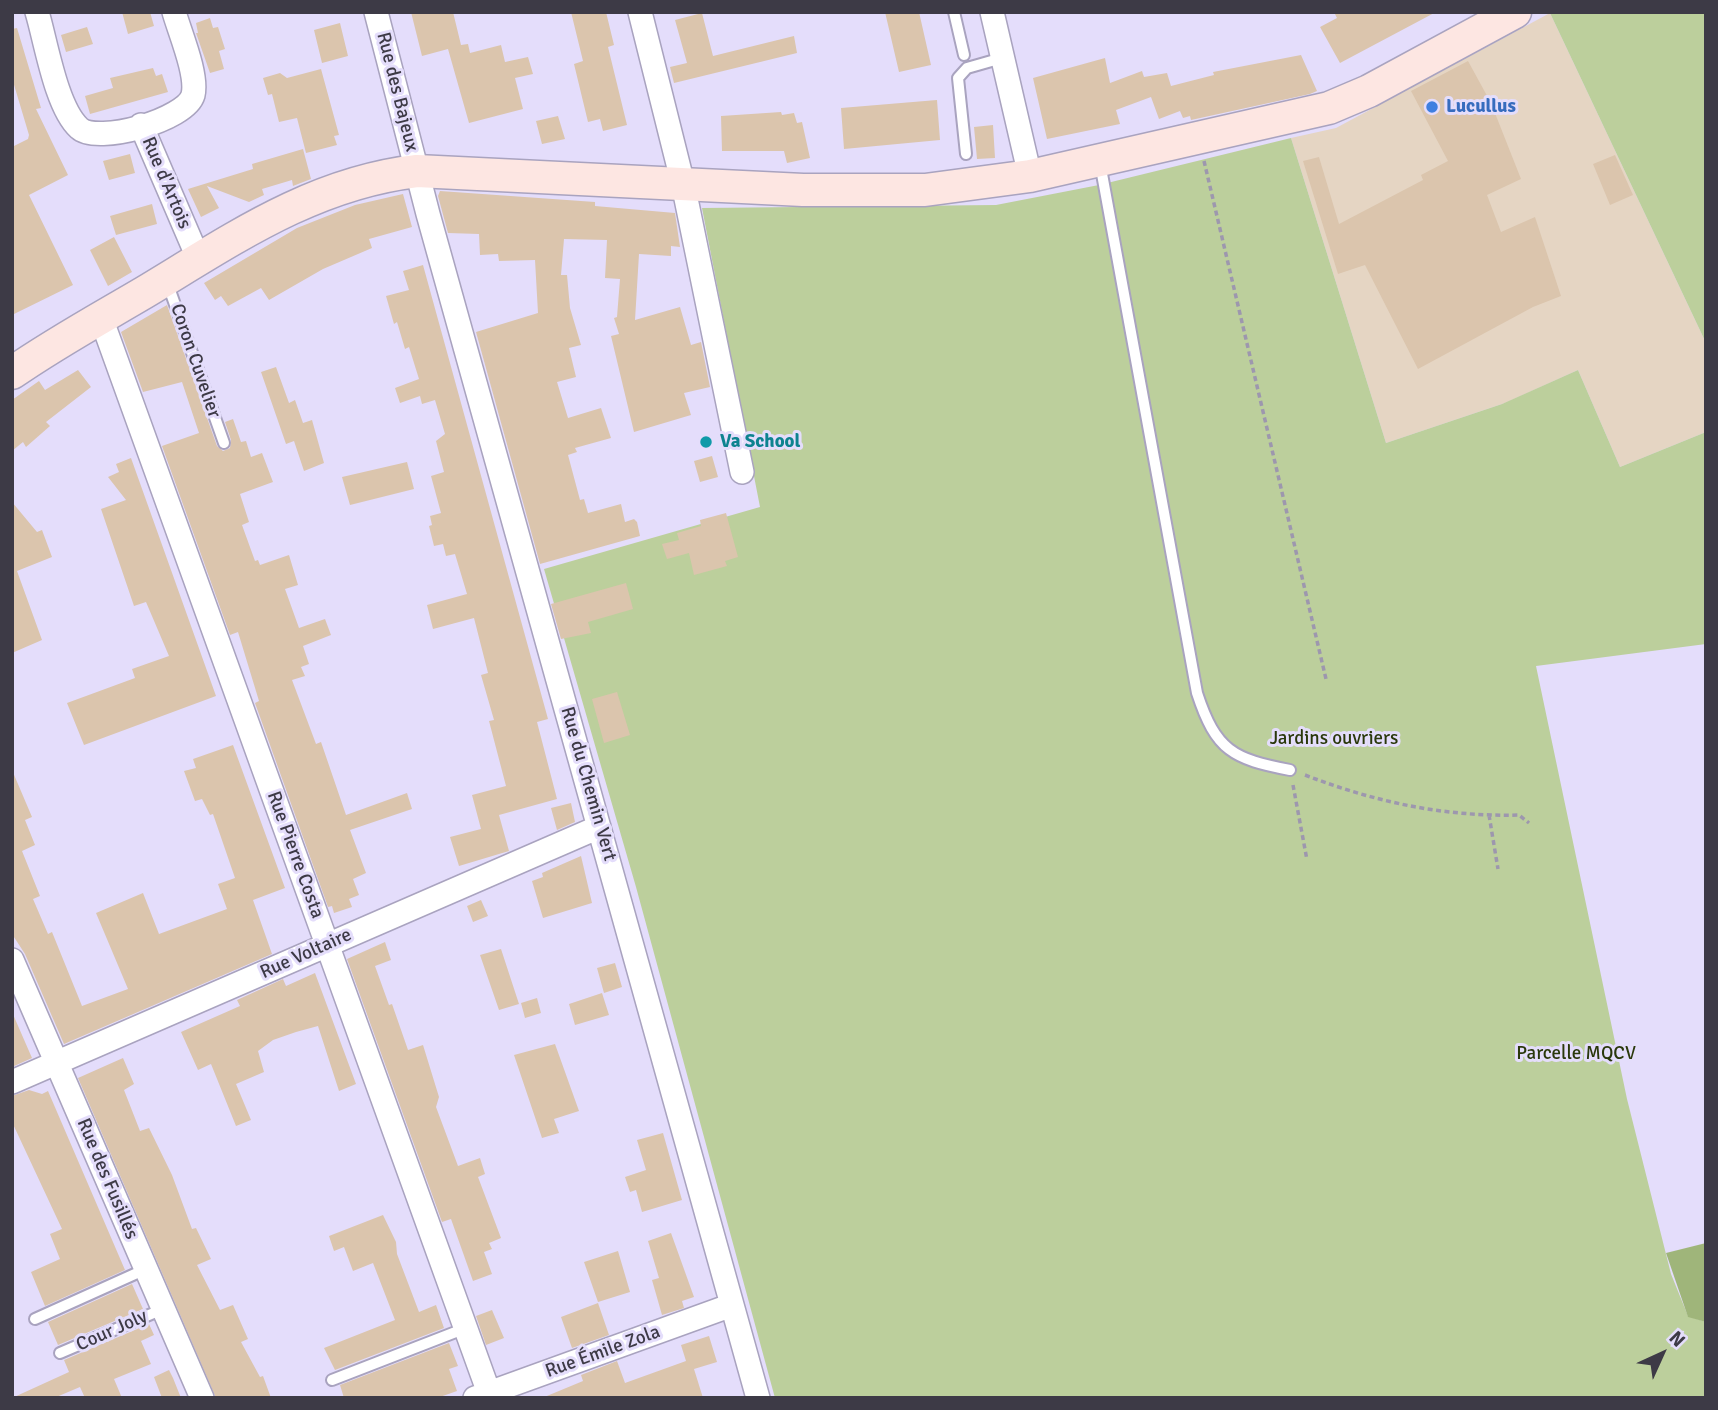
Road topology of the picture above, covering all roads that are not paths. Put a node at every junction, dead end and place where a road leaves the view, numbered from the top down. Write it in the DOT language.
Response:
graph roads {
  1 [pos="37,12"];
  2 [pos="174,12"];
  3 [pos="376,12"];
  4 [pos="640,12"];
  5 [pos="954,12"];
  6 [pos="992,12"];
  7 [pos="1503,15"];
  8 [pos="964,55"];
  9 [pos="1002,58"];
  10 [pos="141,125"];
  11 [pos="966,154"];
  12 [pos="1100,160"];
  13 [pos="417,171"];
  14 [pos="1030,176"];
  15 [pos="683,184"];
  16 [pos="199,260"];
  17 [pos="166,279"];
  18 [pos="101,318"];
  19 [pos="12,373"];
  20 [pos="224,443"];
  21 [pos="742,472"];
  22 [pos="1290,770"];
  23 [pos="599,827"];
  24 [pos="327,945"];
  25 [pos="12,960"];
  26 [pos="57,1063"];
  27 [pos="12,1082"];
  28 [pos="146,1269"];
  29 [pos="732,1305"];
  30 [pos="163,1309"];
  31 [pos="35,1319"];
  32 [pos="466,1328"];
  33 [pos="61,1353"];
  34 [pos="332,1380"];
  35 [pos="482,1395"];
  36 [pos="202,1398"];
  37 [pos="758,1398"];
  1 -- 10 [label="street, Rue d'Artois"];
  2 -- 10 [label="street"];
  3 -- 13 [label="street, Rue des Bajeux"];
  4 -- 15 [label="street"];
  5 -- 8 [label="lane"];
  6 -- 9 [label="street"];
  7 -- 12 [label="main road"];
  9 -- 11 [label="lane"];
  9 -- 14 [label="street"];
  10 -- 16 [label="street, Rue d'Artois"];
  12 -- 14 [label="main road"];
  12 -- 22 [label="lane"];
  13 -- 15 [label="main road"];
  13 -- 16 [label="main road"];
  13 -- 23 [label="street, Rue du Chemin Vert"];
  14 -- 15 [label="main road"];
  15 -- 21 [label="street"];
  16 -- 17 [label="main road"];
  17 -- 18 [label="main road"];
  17 -- 20 [label="lane, Coron Cuvelier"];
  18 -- 19 [label="main road"];
  18 -- 24 [label="street, Rue Pierre Costa"];
  23 -- 24 [label="street, Rue Voltaire"];
  23 -- 29 [label="street, Rue du Chemin Vert"];
  24 -- 26 [label="street, Rue Voltaire"];
  24 -- 32 [label="street, Rue Pierre Costa"];
  25 -- 26 [label="street, Rue des Fusillés"];
  26 -- 27 [label="street, Rue Voltaire"];
  26 -- 28 [label="street, Rue des Fusillés"];
  28 -- 30 [label="street, Rue des Fusillés"];
  28 -- 31 [label="lane"];
  29 -- 35 [label="street, Rue Émile Zola"];
  29 -- 37 [label="street, Rue du Chemin Vert"];
  30 -- 33 [label="lane, Cour Joly"];
  30 -- 36 [label="street, Rue des Fusillés"];
  32 -- 34 [label="lane"];
  32 -- 35 [label="street, Rue Pierre Costa"];
}
